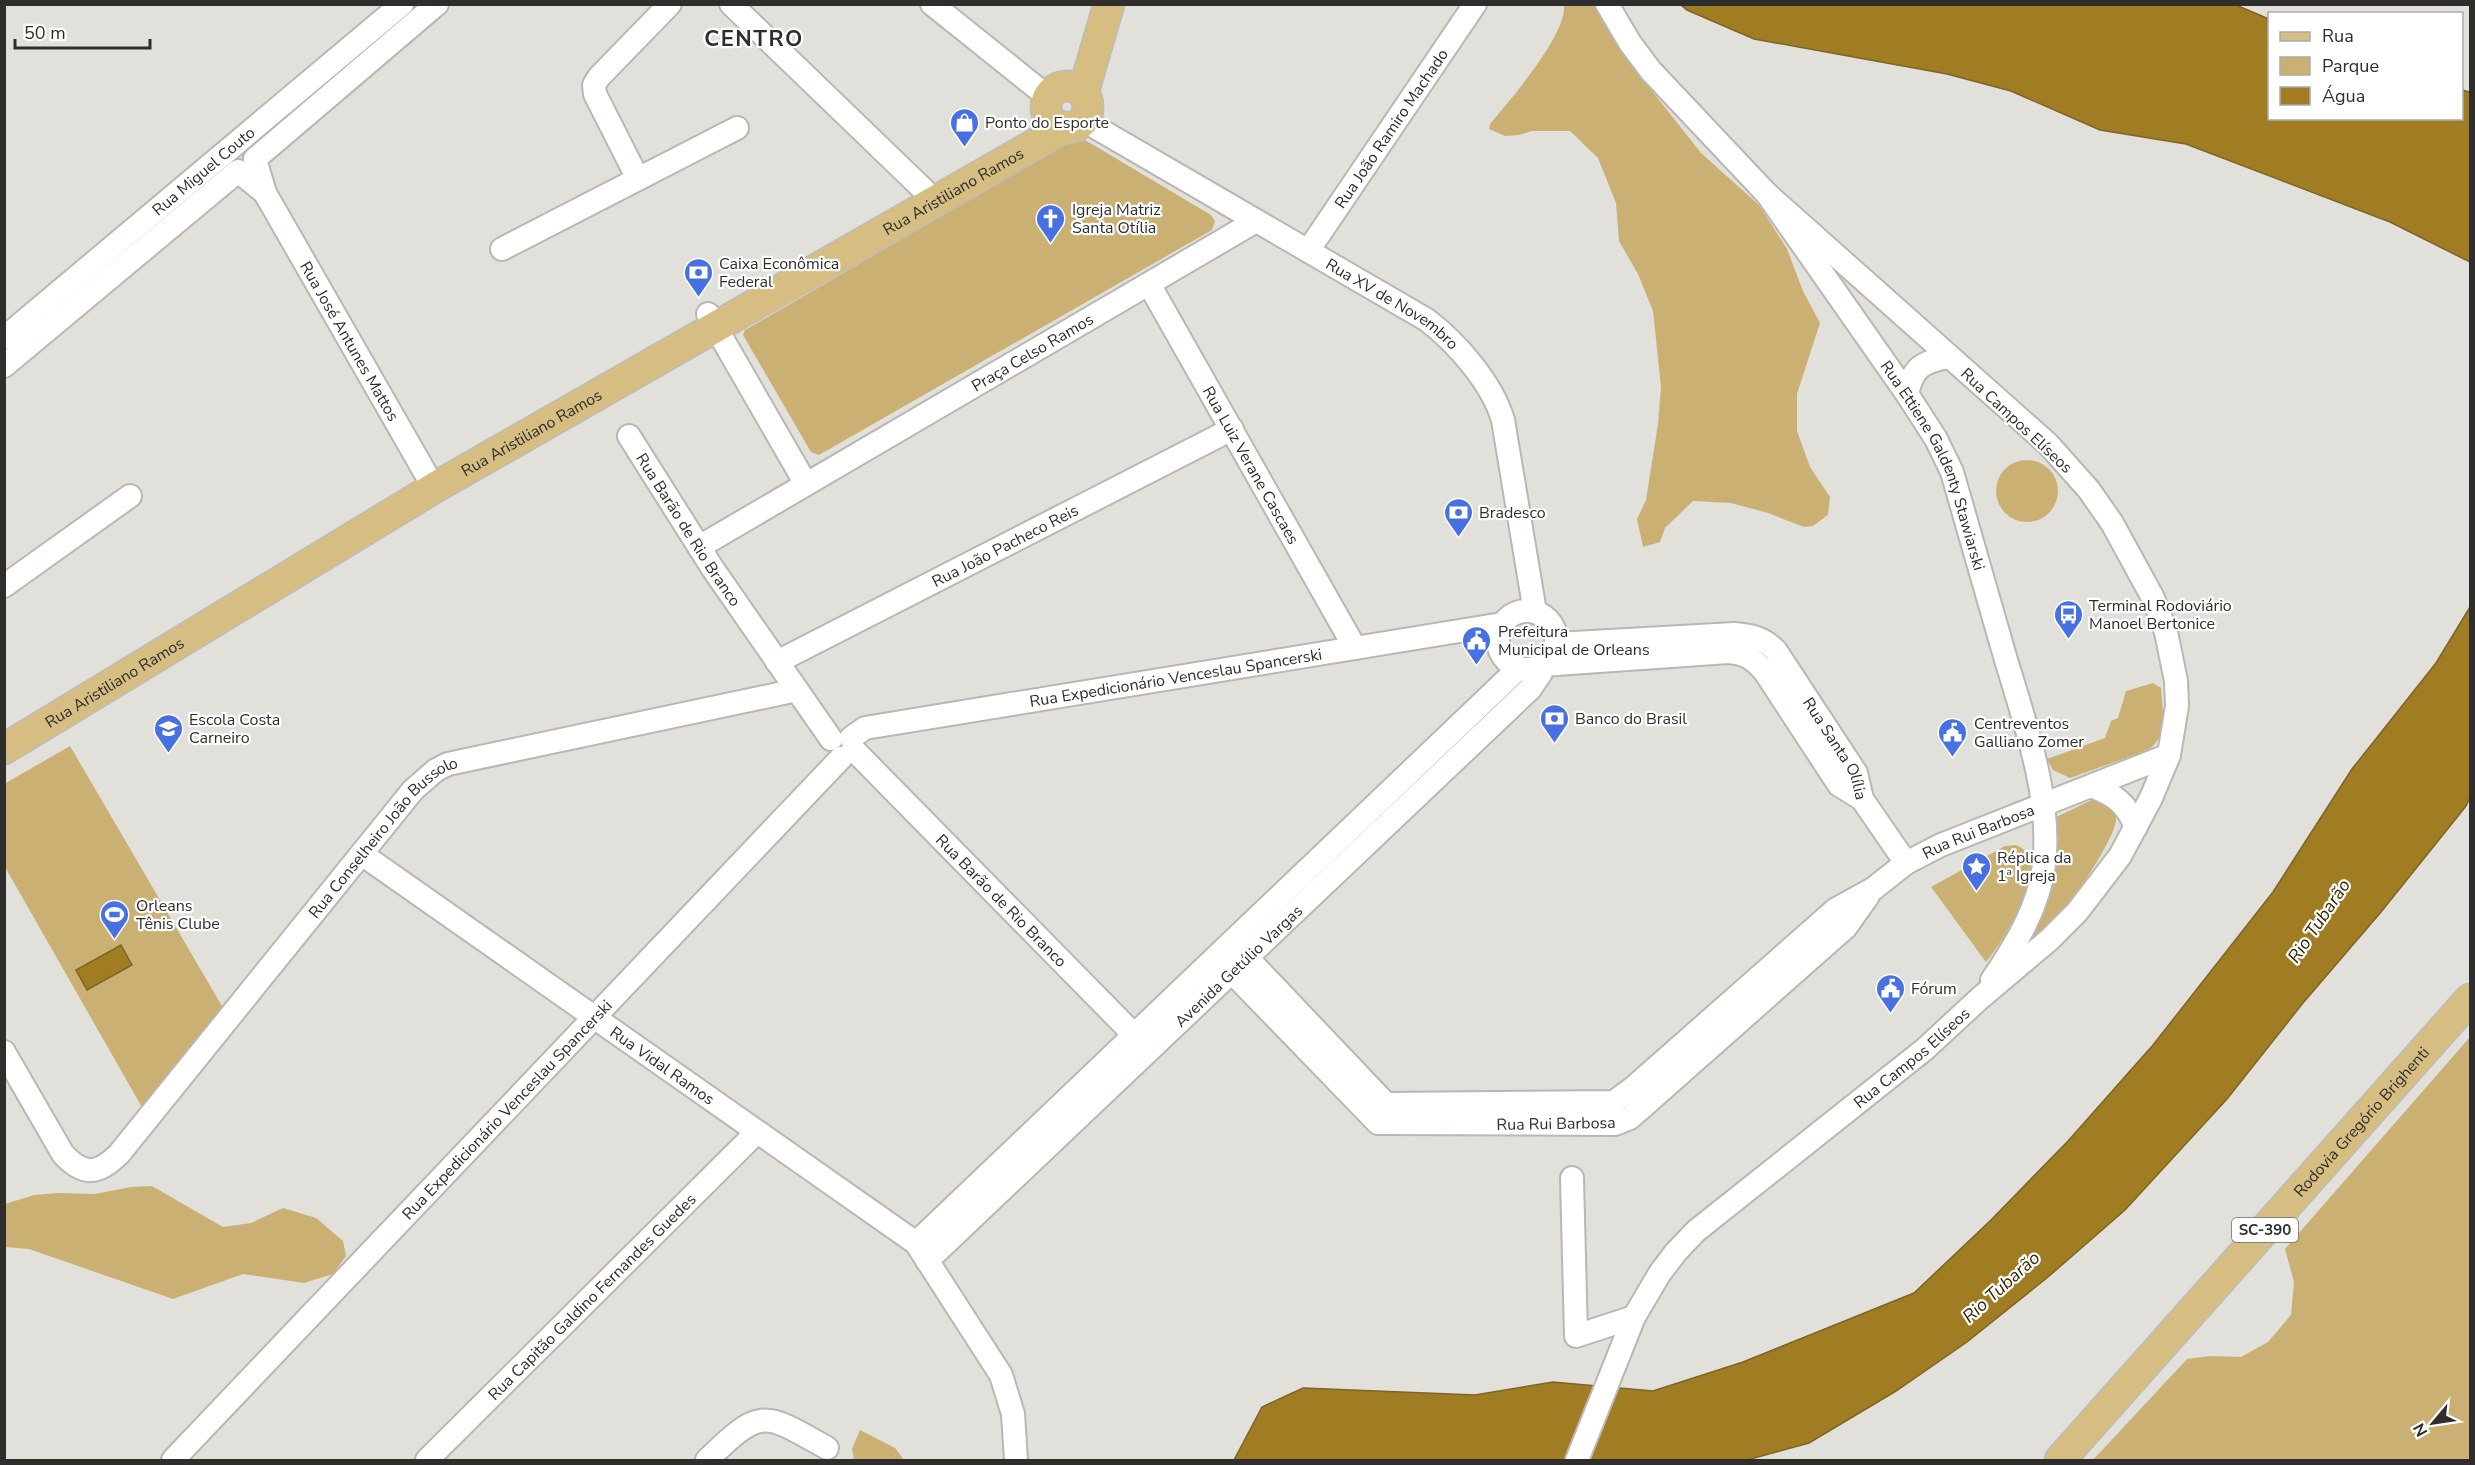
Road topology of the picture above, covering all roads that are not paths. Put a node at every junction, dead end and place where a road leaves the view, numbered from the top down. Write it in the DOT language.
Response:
graph roads {
  1 [pos="402,4"];
  2 [pos="437,4"];
  3 [pos="670,4"];
  4 [pos="731,4"];
  5 [pos="932,4"];
  6 [pos="1089,4"];
  7 [pos="1108,4"];
  8 [pos="1475,4"];
  9 [pos="1607,4"];
  10 [pos="1066,107"];
  11 [pos="737,128"];
  12 [pos="232,147"];
  13 [pos="247,165"];
  14 [pos="638,179"];
  15 [pos="924,190"];
  16 [pos="1767,194"];
  17 [pos="1256,221"];
  18 [pos="138,240"];
  19 [pos="502,249"];
  20 [pos="1308,250"];
  21 [pos="1149,284"];
  22 [pos="712,321"];
  23 [pos="9,343"];
  24 [pos="1948,357"];
  25 [pos="1907,393"];
  26 [pos="1232,429"];
  27 [pos="629,436"];
  28 [pos="431,482"];
  29 [pos="806,484"];
  30 [pos="130,496"];
  31 [pos="699,547"];
  32 [pos="4,586"];
  33 [pos="1535,612"];
  34 [pos="1502,624"];
  35 [pos="1556,644"];
  36 [pos="1355,648"];
  37 [pos="1634,649"];
  38 [pos="777,662"];
  39 [pos="1542,665"];
  40 [pos="1519,668"];
  41 [pos="797,690"];
  42 [pos="4,732"];
  43 [pos="844,746"];
  44 [pos="4,749"];
  45 [pos="2169,755"];
  46 [pos="2091,786"];
  47 [pos="1392,804"];
  48 [pos="2042,805"];
  49 [pos="2136,827"];
  50 [pos="363,855"];
  51 [pos="1906,863"];
  52 [pos="1231,957"];
  53 [pos="1979,999"];
  54 [pos="2470,999"];
  55 [pos="594,1017"];
  56 [pos="1142,1042"];
  57 [pos="4,1052"];
  58 [pos="758,1132"];
  59 [pos="1572,1178"];
  60 [pos="921,1252"];
  61 [pos="1629,1327"];
  62 [pos="827,1448"];
  63 [pos="173,1461"];
  64 [pos="427,1461"];
  65 [pos="707,1461"];
  66 [pos="1016,1461"];
  67 [pos="1577,1461"];
  68 [pos="2060,1461"];
  1 -- 12 [label="street, Rua Miguel Couto"];
  2 -- 13 [label="street, Rua Miguel Couto"];
  3 -- 14 [label="street"];
  4 -- 15 [label="street"];
  5 -- 10 [label="street, Rua XV de Novembro"];
  6 -- 10 [label="main road"];
  7 -- 10 [label="main road"];
  8 -- 20 [label="street, Rua João Ramiro Machado"];
  9 -- 16 [label="street, Rua Ettiene Galdenty Stawiarski"];
  10 -- 15 [label="main road, Rua Aristiliano Ramos"];
  10 -- 17 [label="street, Rua XV de Novembro"];
  10 -- 22 [label="main road, Rua Aristiliano Ramos"];
  11 -- 14 [label="street"];
  12 -- 13 [label="street"];
  12 -- 18 [label="street, Rua Miguel Couto"];
  13 -- 18 [label="street, Rua Miguel Couto"];
  13 -- 28 [label="street, Rua José Antunes Mattos"];
  14 -- 19 [label="street"];
  15 -- 22 [label="main road, Rua Aristiliano Ramos"];
  16 -- 24 [label="street, Rua Campos Elíseos"];
  16 -- 25 [label="street, Rua Ettiene Galdenty Stawiarski"];
  17 -- 20 [label="street, Rua XV de Novembro"];
  17 -- 21 [label="street, Praça Celso Ramos"];
  18 -- 23 [label="street, Rua Miguel Couto"];
  20 -- 33 [label="street, Rua XV de Novembro"];
  21 -- 26 [label="street, Rua Luiz Verane Cascaes"];
  21 -- 29 [label="street, Praça Celso Ramos"];
  22 -- 28 [label="main road, Rua Aristiliano Ramos"];
  22 -- 29 [label="street"];
  24 -- 25 [label="street"];
  24 -- 45 [label="street, Rua Campos Elíseos"];
  25 -- 48 [label="street, Rua Ettiene Galdenty Stawiarski"];
  26 -- 36 [label="street, Rua Luiz Verane Cascaes"];
  26 -- 38 [label="street, Rua João Pacheco Reis"];
  27 -- 31 [label="street, Rua Barão de Rio Branco"];
  28 -- 42 [label="main road, Rua Aristiliano Ramos"];
  28 -- 44 [label="main road, Rua Aristiliano Ramos"];
  29 -- 31 [label="street, Praça Celso Ramos"];
  30 -- 32 [label="street"];
  31 -- 38 [label="street, Rua Barão de Rio Branco"];
  33 -- 34 [label="street"];
  33 -- 35 [label="street"];
  34 -- 36 [label="street, Rua Expedicionário Venceslau Spancerski"];
  34 -- 40 [label="street"];
  35 -- 37 [label="street, Rua Santa Olília"];
  35 -- 39 [label="street"];
  36 -- 43 [label="street, Rua Expedicionário Venceslau Spancerski"];
  37 -- 39 [label="street, Rua Santa Olília"];
  37 -- 51 [label="street, Rua Santa Olília"];
  38 -- 41 [label="street, Rua Barão de Rio Branco"];
  39 -- 40 [label="street"];
  39 -- 47 [label="street, Avenida Getúlio Vargas"];
  40 -- 47 [label="street, Avenida Getúlio Vargas"];
  41 -- 43 [label="street, Rua Barão de Rio Branco"];
  41 -- 50 [label="street, Rua Conselheiro João Bussolo"];
  43 -- 55 [label="street, Rua Expedicionário Venceslau Spancerski"];
  43 -- 56 [label="street, Rua Barão de Rio Branco"];
  45 -- 46 [label="street, Rua Rui Barbosa"];
  45 -- 49 [label="street, Rua Campos Elíseos"];
  46 -- 48 [label="street, Rua Rui Barbosa"];
  46 -- 49 [label="street"];
  47 -- 52 [label="street, Avenida Getúlio Vargas"];
  48 -- 51 [label="street, Rua Rui Barbosa"];
  48 -- 53 [label="street, Rua Ettiene Galdenty Stawiarski"];
  49 -- 53 [label="street, Rua Campos Elíseos"];
  50 -- 55 [label="street, Rua Vidal Ramos"];
  50 -- 57 [label="street, Rua Conselheiro João Bussolo"];
  51 -- 52 [label="street, Rua Rui Barbosa"];
  52 -- 56 [label="street, Avenida Getúlio Vargas"];
  53 -- 61 [label="street, Rua Campos Elíseos"];
  54 -- 68 [label="main road, Rodovia Gregório Brighenti / SC-390"];
  55 -- 58 [label="street, Rua Vidal Ramos"];
  55 -- 63 [label="street, Rua Expedicionário Venceslau Spancerski"];
  56 -- 60 [label="street, Avenida Getúlio Vargas"];
  58 -- 60 [label="street, Rua Vidal Ramos"];
  58 -- 64 [label="street, Rua Capitão Galdino Fernandes Guedes"];
  59 -- 61 [label="street"];
  60 -- 66 [label="street"];
  61 -- 67 [label="street, Rua Campos Elíseos"];
  62 -- 65 [label="street"];
}
